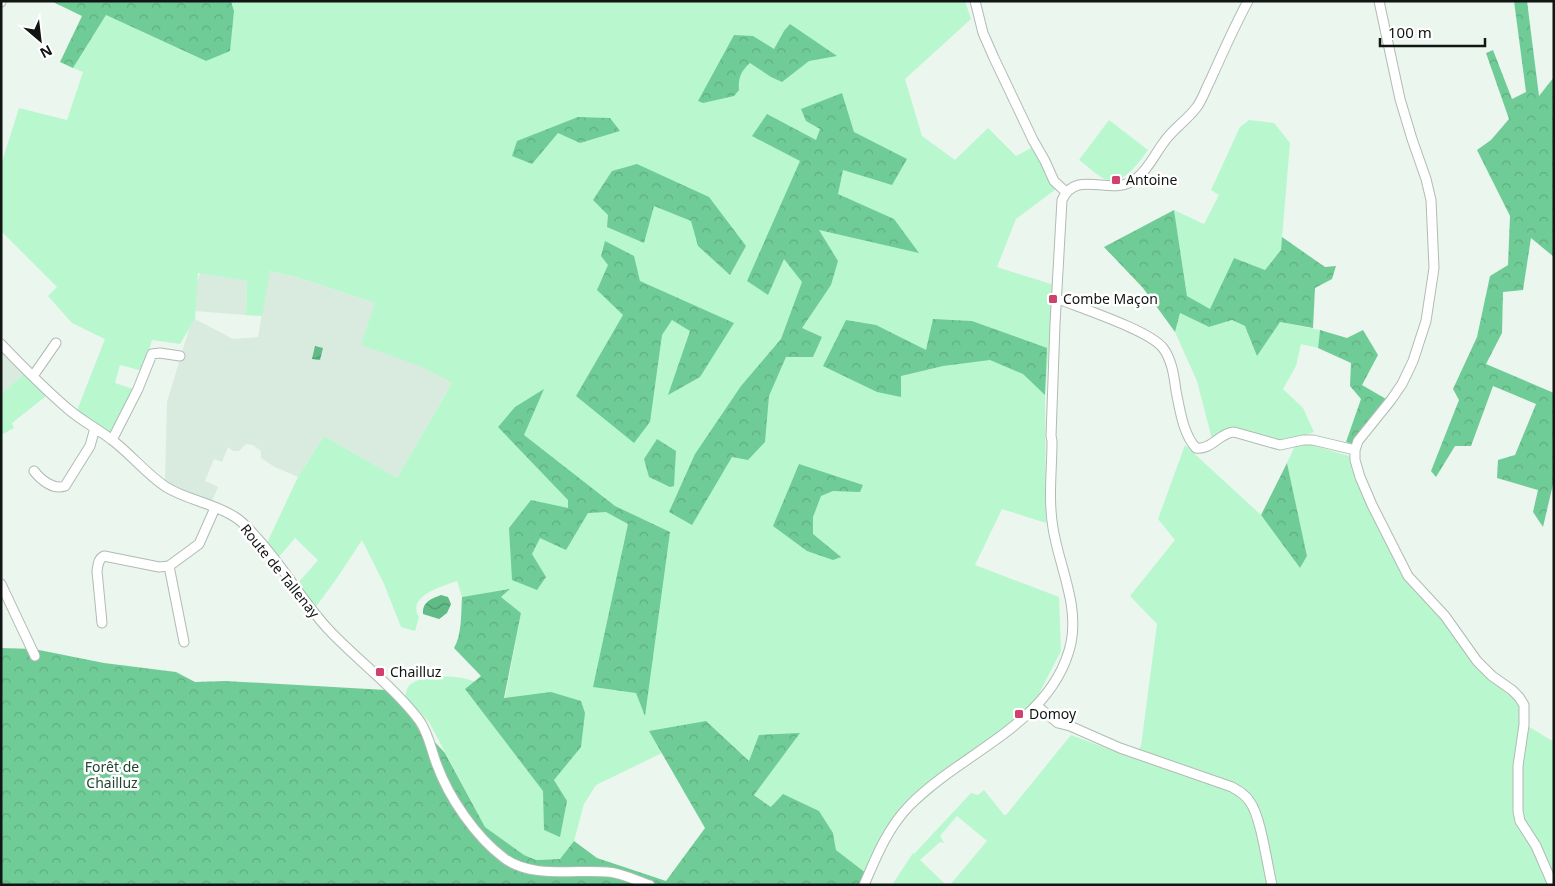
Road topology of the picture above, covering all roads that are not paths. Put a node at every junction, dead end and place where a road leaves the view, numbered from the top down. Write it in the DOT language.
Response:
graph roads {
  1 [pos="976,1"];
  2 [pos="1248,1"];
  3 [pos="1379,1"];
  4 [pos="1066,192"];
  5 [pos="1056,298"];
  6 [pos="56,343"];
  7 [pos="1,344"];
  8 [pos="180,356"];
  9 [pos="32,376"];
  10 [pos="95,428"];
  11 [pos="112,440"];
  12 [pos="1355,450"];
  13 [pos="34,471"];
  14 [pos="215,508"];
  15 [pos="169,566"];
  16 [pos="1,584"];
  17 [pos="102,623"];
  18 [pos="184,642"];
  19 [pos="35,656"];
  20 [pos="1037,706"];
  21 [pos="650,885"];
  22 [pos="864,885"];
  23 [pos="1272,885"];
  24 [pos="1553,885"];
  1 -- 4 [label="street"];
  2 -- 4 [label="street"];
  3 -- 12 [label="street"];
  4 -- 5 [label="street"];
  5 -- 12 [label="street"];
  5 -- 20 [label="street"];
  6 -- 9 [label="street"];
  7 -- 9 [label="street, Route de Tallenay"];
  8 -- 11 [label="street"];
  9 -- 10 [label="street, Route de Tallenay"];
  10 -- 11 [label="street, Route de Tallenay"];
  10 -- 13 [label="street"];
  11 -- 14 [label="street, Route de Tallenay"];
  12 -- 24 [label="street"];
  14 -- 15 [label="street"];
  14 -- 21 [label="street, Route de Tallenay"];
  15 -- 17 [label="street"];
  15 -- 18 [label="street"];
  16 -- 19 [label="street"];
  20 -- 22 [label="street"];
  20 -- 23 [label="street"];
}
